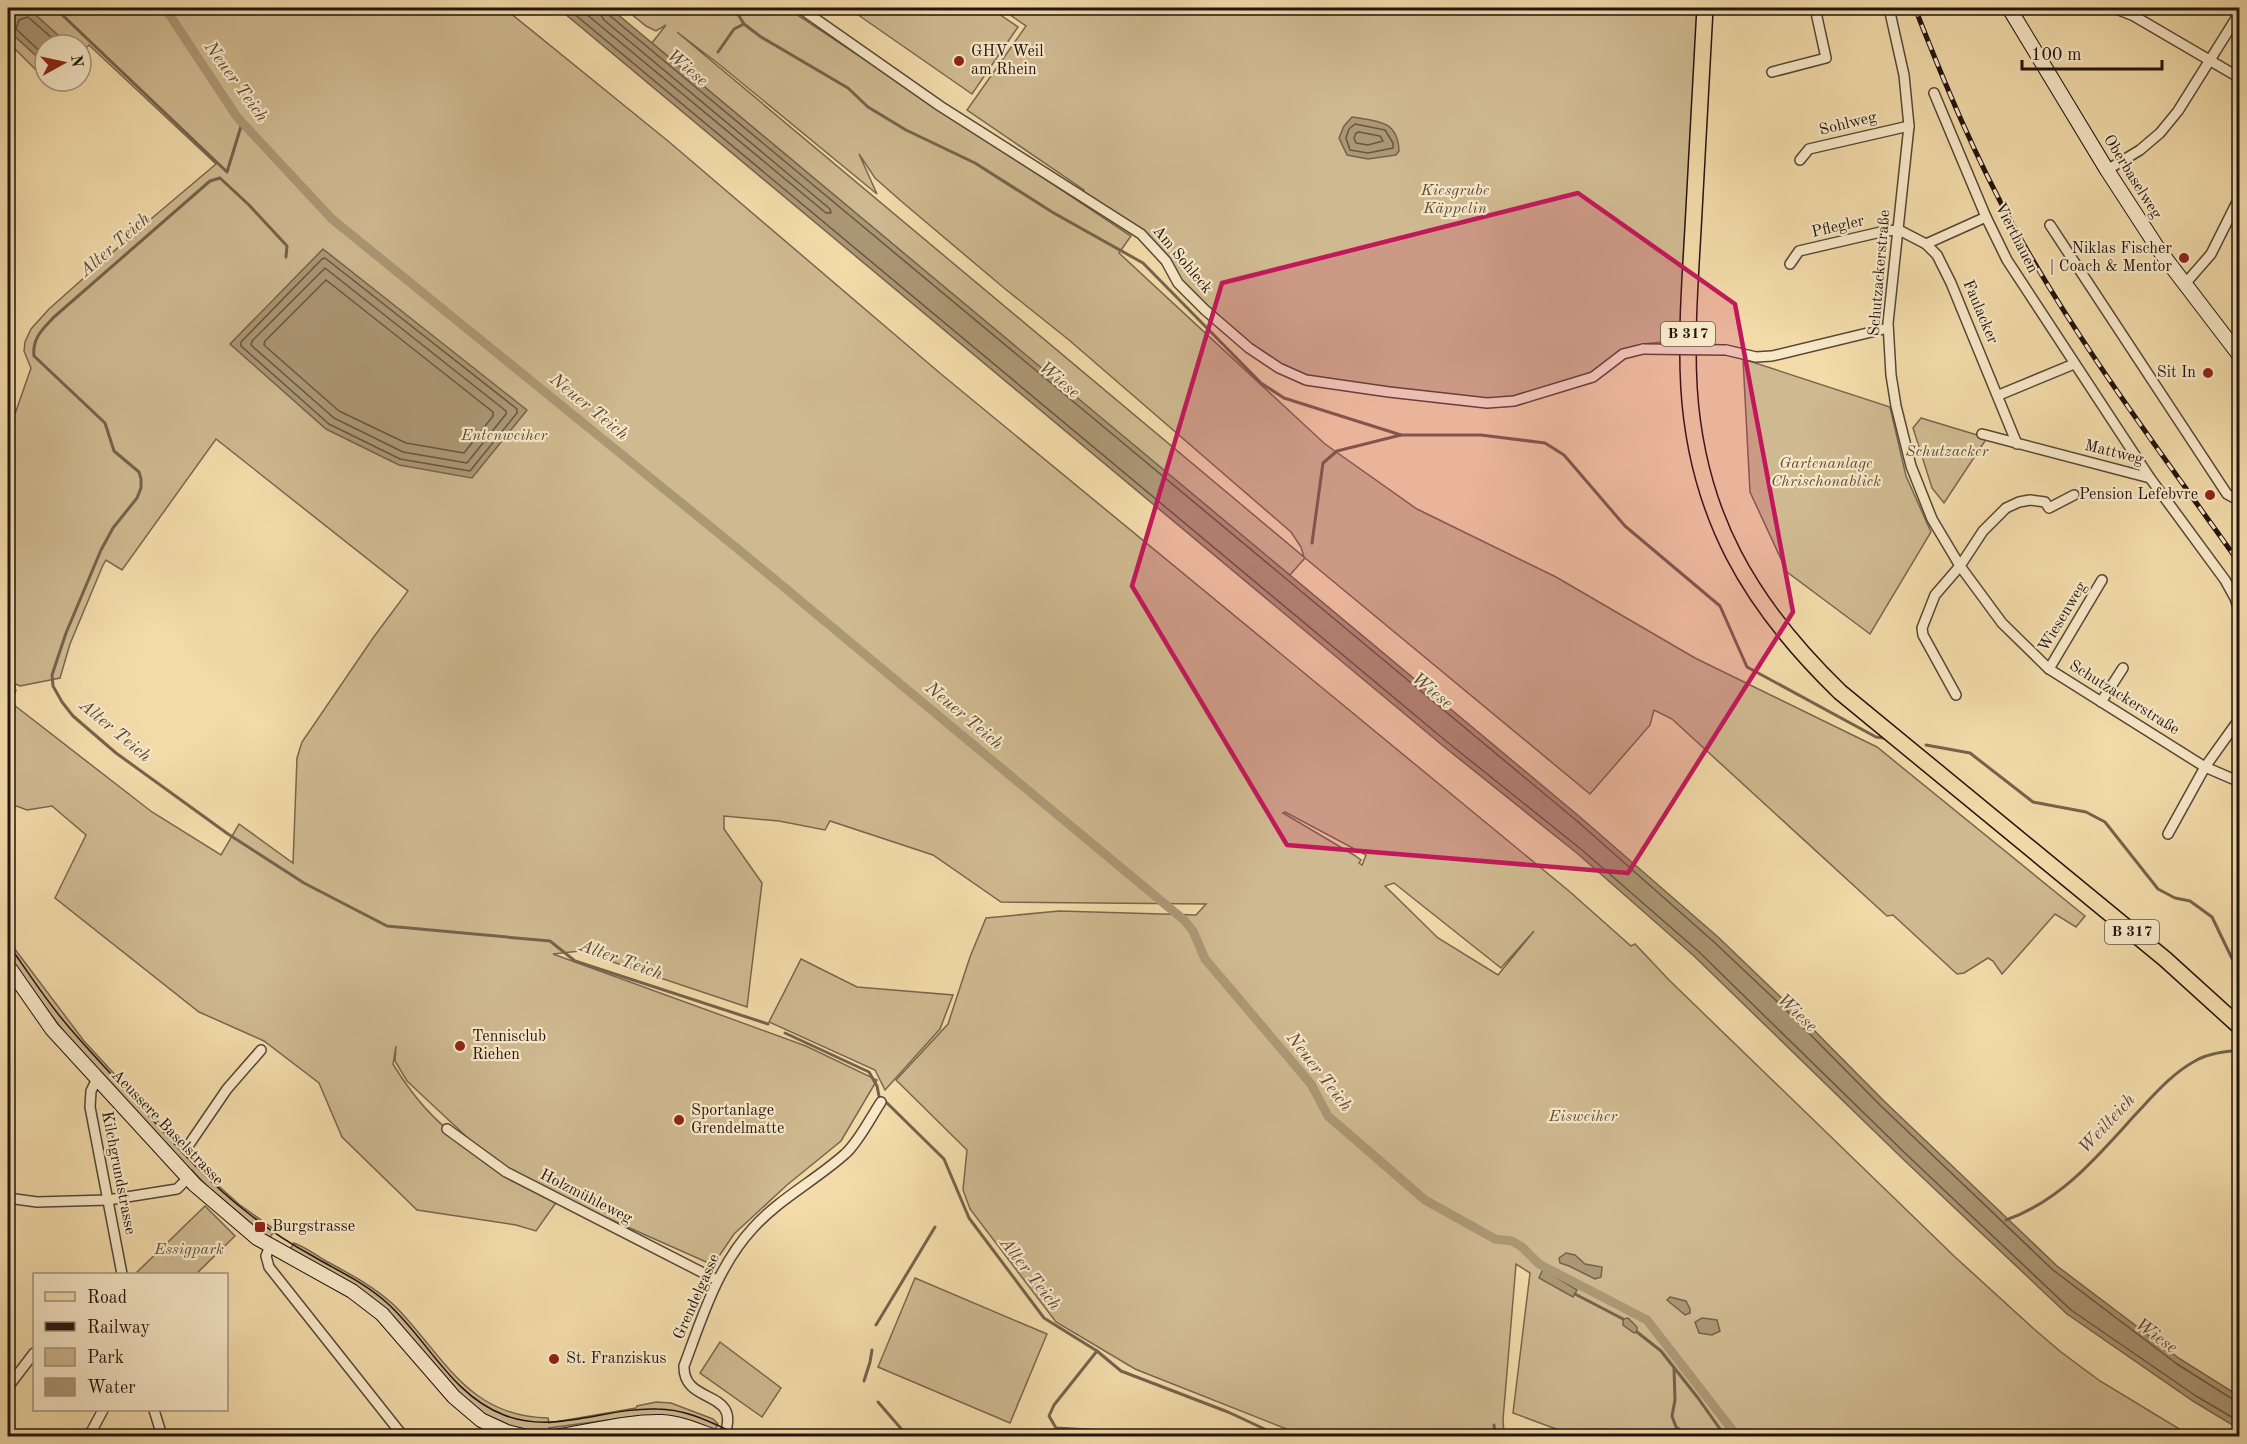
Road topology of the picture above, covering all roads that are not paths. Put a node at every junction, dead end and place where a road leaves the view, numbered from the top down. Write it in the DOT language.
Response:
graph roads {
  1 [pos="800,8"];
  2 [pos="1705,8"];
  3 [pos="1815,8"];
  4 [pos="1889,8"];
  5 [pos="2012,8"];
  6 [pos="2114,8"];
  7 [pos="2240,12"];
  8 [pos="2209,60"];
  9 [pos="1772,72"];
  10 [pos="2240,78"];
  11 [pos="1934,93"];
  12 [pos="1909,126"];
  13 [pos="1800,160"];
  14 [pos="2107,170"];
  15 [pos="2240,196"];
  16 [pos="1986,217"];
  17 [pos="2050,225"];
  18 [pos="1899,230"];
  19 [pos="1926,244"];
  20 [pos="1790,264"];
  21 [pos="2184,285"];
  22 [pos="1888,328"];
  23 [pos="2240,356"];
  24 [pos="2074,364"];
  25 [pos="1999,395"];
  26 [pos="1982,434"];
  27 [pos="2018,444"];
  28 [pos="2150,478"];
  29 [pos="2074,495"];
  30 [pos="2239,501"];
  31 [pos="1960,566"];
  32 [pos="2102,580"];
  33 [pos="2240,613"];
  34 [pos="2123,668"];
  35 [pos="2049,669"];
  36 [pos="1956,695"];
  37 [pos="2101,702"];
  38 [pos="2240,718"];
  39 [pos="2205,767"];
  40 [pos="2240,782"];
  41 [pos="2168,834"];
  42 [pos="8,966"];
  43 [pos="2240,1027"];
  44 [pos="261,1050"];
  45 [pos="97,1079"];
  46 [pos="881,1102"];
  47 [pos="447,1130"];
  48 [pos="186,1149"];
  49 [pos="188,1178"];
  50 [pos="8,1198"];
  51 [pos="108,1200"];
  52 [pos="270,1246"];
  53 [pos="122,1273"];
  54 [pos="717,1280"];
  55 [pos="33,1354"];
  56 [pos="8,1386"];
  57 [pos="102,1411"];
  58 [pos="154,1411"];
  59 [pos="506,1434"];
  60 [pos="89,1437"];
  61 [pos="162,1437"];
  62 [pos="404,1437"];
  63 [pos="523,1437"];
  64 [pos="560,1437"];
  65 [pos="712,1437"];
  66 [pos="724,1437"];
  1 -- 22 [label="street, Am Sohleck, bridge"];
  2 -- 43 [label="main road, B 317"];
  3 -- 9 [label="street"];
  4 -- 12 [label="street, Schutzackerstraße"];
  5 -- 14 [label="main road, Oberbaselweg"];
  6 -- 8 [label="street"];
  7 -- 8 [label="street"];
  8 -- 10 [label="street"];
  8 -- 14 [label="street"];
  11 -- 16 [label="street, Vierthauen"];
  12 -- 13 [label="street, Sohlweg"];
  12 -- 18 [label="street, Schutzackerstraße"];
  14 -- 21 [label="main road, Oberbaselweg"];
  15 -- 21 [label="street"];
  16 -- 19 [label="street"];
  16 -- 24 [label="street, Vierthauen"];
  17 -- 30 [label="street"];
  18 -- 19 [label="street, Faulacker"];
  18 -- 20 [label="street, Pflegler"];
  18 -- 22 [label="street, Schutzackerstraße"];
  19 -- 25 [label="street, Faulacker"];
  21 -- 23 [label="main road, Oberbaselweg"];
  22 -- 31 [label="street, Schutzackerstraße"];
  24 -- 25 [label="street"];
  24 -- 28 [label="street, Vierthauen"];
  25 -- 27 [label="street, Faulacker"];
  26 -- 27 [label="street, Mattweg"];
  27 -- 28 [label="street, Mattweg"];
  28 -- 33 [label="street, Mattweg"];
  29 -- 31 [label="street"];
  31 -- 35 [label="street, Schutzackerstraße"];
  31 -- 36 [label="street"];
  32 -- 35 [label="street, Wiesenweg"];
  34 -- 37 [label="street"];
  35 -- 37 [label="street, Schutzackerstraße"];
  37 -- 39 [label="street, Schutzackerstraße"];
  38 -- 39 [label="street"];
  39 -- 40 [label="street, Schutzackerstraße"];
  39 -- 41 [label="street"];
  42 -- 45 [label="main road, Aeussere Baselstrasse"];
  44 -- 48 [label="street"];
  45 -- 49 [label="main road, Aeussere Baselstrasse"];
  45 -- 51 [label="street, Kilchgrundstrasse"];
  46 -- 54 [label="street, Grendelgasse"];
  47 -- 54 [label="street, Holzmühleweg"];
  49 -- 51 [label="street"];
  49 -- 52 [label="main road, Aeussere Baselstrasse"];
  50 -- 51 [label="street"];
  51 -- 53 [label="street, Kilchgrundstrasse"];
  52 -- 59 [label="main road, Aeussere Baselstrasse"];
  52 -- 62 [label="street"];
  54 -- 66 [label="street, Grendelgasse"];
  55 -- 56 [label="street"];
  57 -- 60 [label="street"];
  58 -- 61 [label="street"];
  59 -- 63 [label="main road, Aeussere Baselstrasse"];
  64 -- 65 [label="main road"];
}
